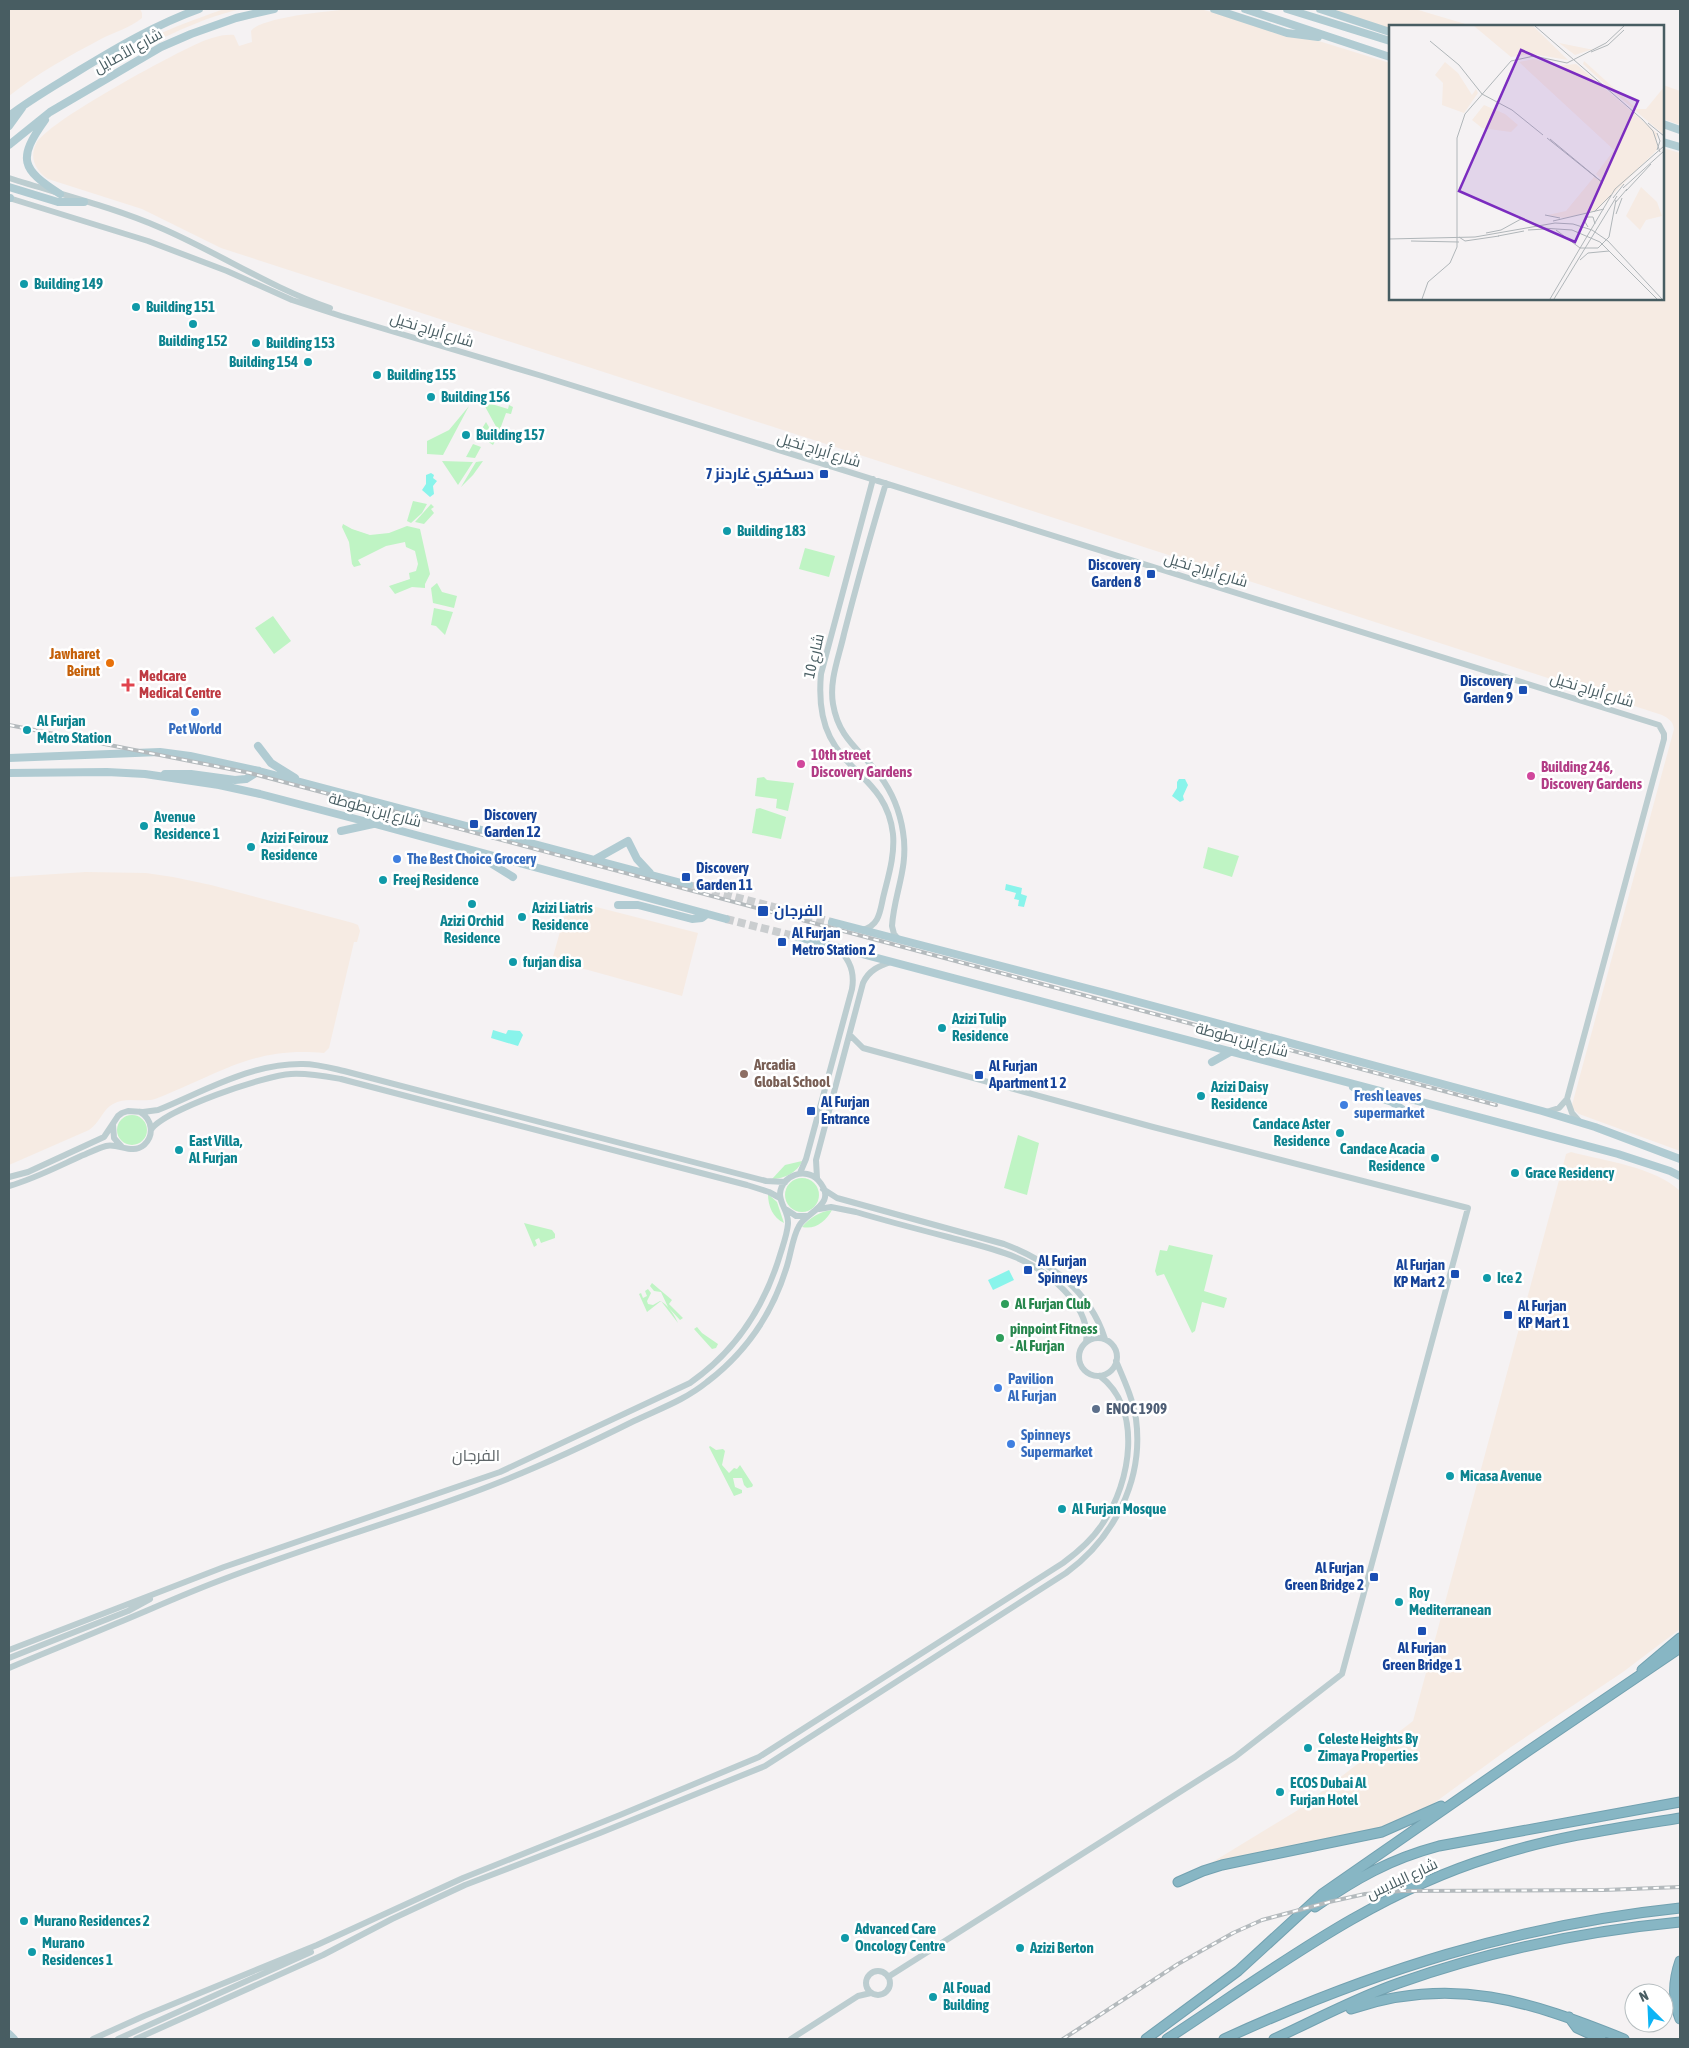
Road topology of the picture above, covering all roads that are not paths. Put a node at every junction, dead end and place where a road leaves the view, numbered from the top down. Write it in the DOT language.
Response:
graph roads {
  1 [pos="199,9"];
  2 [pos="274,9"];
  3 [pos="1214,9"];
  4 [pos="1245,9"];
  5 [pos="1288,9"];
  6 [pos="1320,9"];
  7 [pos="1389,32"];
  8 [pos="1325,36"];
  9 [pos="1389,41"];
  10 [pos="1389,57"];
  11 [pos="24,104"];
  12 [pos="50,112"];
  13 [pos="9,114"];
  14 [pos="1664,124"];
  15 [pos="9,126"];
  16 [pos="1680,130"];
  17 [pos="1664,142"];
  18 [pos="9,145"];
  19 [pos="1680,147"];
  20 [pos="9,178"];
  21 [pos="9,187"];
  22 [pos="60,194"];
  23 [pos="9,198"];
  24 [pos="84,202"];
  25 [pos="373,325"];
  26 [pos="873,479"];
  27 [pos="886,483"];
  28 [pos="856,545"];
  29 [pos="864,558"];
  30 [pos="258,746"];
  31 [pos="9,758"];
  32 [pos="259,771"];
  33 [pos="9,773"];
  34 [pos="146,774"];
  35 [pos="310,785"];
  36 [pos="378,825"];
  37 [pos="341,831"];
  38 [pos="894,843"];
  39 [pos="905,847"];
  40 [pos="470,851"];
  41 [pos="594,860"];
  42 [pos="652,875"];
  43 [pos="513,878"];
  44 [pos="689,885"];
  45 [pos="618,905"];
  46 [pos="707,914"];
  47 [pos="726,919"];
  48 [pos="832,922"];
  49 [pos="862,930"];
  50 [pos="794,936"];
  51 [pos="900,940"];
  52 [pos="836,947"];
  53 [pos="893,961"];
  54 [pos="850,1034"];
  55 [pos="1232,1051"];
  56 [pos="1212,1062"];
  57 [pos="1342,1081"];
  58 [pos="1567,1099"];
  59 [pos="139,1112"];
  60 [pos="1542,1112"];
  61 [pos="1408,1114"];
  62 [pos="114,1121"];
  63 [pos="1584,1124"];
  64 [pos="151,1130"];
  65 [pos="123,1147"];
  66 [pos="1680,1158"];
  67 [pos="800,1173"];
  68 [pos="1680,1176"];
  69 [pos="9,1177"];
  70 [pos="817,1178"];
  71 [pos="785,1182"];
  72 [pos="9,1186"];
  73 [pos="823,1189"];
  74 [pos="780,1198"];
  75 [pos="785,1209"];
  76 [pos="819,1209"];
  77 [pos="809,1216"];
  78 [pos="1105,1339"];
  79 [pos="1086,1342"];
  80 [pos="1116,1361"];
  81 [pos="1100,1376"];
  82 [pos="159,1592"];
  83 [pos="973,1621"];
  84 [pos="978,1629"];
  85 [pos="1680,1638"];
  86 [pos="1680,1648"];
  87 [pos="9,1650"];
  88 [pos="9,1658"];
  89 [pos="9,1668"];
  90 [pos="1632,1681"];
  91 [pos="1680,1802"];
  92 [pos="1453,1803"];
  93 [pos="1680,1818"];
  94 [pos="1178,1882"];
  95 [pos="1680,1908"];
  96 [pos="1295,1920"];
  97 [pos="1680,1922"];
  98 [pos="317,1946"];
  99 [pos="1680,1961"];
  100 [pos="888,1977"];
  101 [pos="866,1986"];
  102 [pos="871,1993"];
  103 [pos="858,1996"];
  104 [pos="1569,2017"];
  105 [pos="1680,2019"];
  106 [pos="1312,2021"];
  107 [pos="9,2035"];
  108 [pos="12,2039"];
  109 [pos="93,2039"];
  110 [pos="119,2039"];
  111 [pos="136,2039"];
  112 [pos="791,2039"];
  113 [pos="1146,2039"];
  114 [pos="1167,2039"];
  115 [pos="1224,2039"];
  116 [pos="1274,2039"];
  117 [pos="1601,2039"];
  118 [pos="1624,2039"];
  1 -- 11 [label="main road, شارع الأصايل"];
  2 -- 12 [label="main road, شارع الأصايل"];
  3 -- 8 [label="main road"];
  4 -- 8 [label="main road"];
  5 -- 9 [label="main road"];
  6 -- 7 [label="main road"];
  8 -- 10 [label="main road"];
  11 -- 13 [label="main road, شارع الأصايل"];
  11 -- 15 [label="main road"];
  12 -- 18 [label="main road, شارع الأصايل"];
  12 -- 22 [label="main road"];
  14 -- 16 [label="main road"];
  17 -- 19 [label="main road"];
  20 -- 22 [label="street, شارع أبراج نخيل"];
  21 -- 24 [label="main road"];
  22 -- 24 [label="street, شارع أبراج نخيل"];
  23 -- 25 [label="street, شارع أبراج نخيل"];
  24 -- 25 [label="street, شارع أبراج نخيل"];
  25 -- 26 [label="street, شارع أبراج نخيل"];
  26 -- 27 [label="street, شارع أبراج نخيل"];
  26 -- 28 [label="street, شارع 10"];
  27 -- 29 [label="street, شارع 10"];
  27 -- 58 [label="street, شارع أبراج نخيل"];
  28 -- 29 [label="street"];
  28 -- 38 [label="street, شارع 10"];
  29 -- 39 [label="street, شارع 10"];
  30 -- 35 [label="main road"];
  31 -- 32 [label="main road, شارع إبن بطوطة"];
  32 -- 34 [label="main road"];
  32 -- 35 [label="main road, شارع إبن بطوطة"];
  33 -- 34 [label="main road, شارع إبن بطوطة"];
  34 -- 36 [label="main road, شارع إبن بطوطة"];
  35 -- 41 [label="main road, شارع إبن بطوطة"];
  36 -- 37 [label="main road"];
  36 -- 40 [label="main road, شارع إبن بطوطة"];
  38 -- 39 [label="street"];
  38 -- 49 [label="street, شارع 10"];
  39 -- 51 [label="street, شارع 10"];
  40 -- 43 [label="main road"];
  40 -- 46 [label="main road, شارع إبن بطوطة"];
  41 -- 42 [label="main road, شارع إبن بطوطة"];
  41 -- 42 [label="main road"];
  42 -- 44 [label="main road, شارع إبن بطوطة"];
  45 -- 46 [label="main road"];
  46 -- 47 [label="main road, شارع إبن بطوطة"];
  48 -- 49 [label="main road, شارع إبن بطوطة"];
  49 -- 51 [label="main road, شارع إبن بطوطة"];
  50 -- 52 [label="main road, شارع إبن بطوطة"];
  51 -- 60 [label="main road, شارع إبن بطوطة"];
  52 -- 53 [label="main road, شارع إبن بطوطة"];
  52 -- 67 [label="street"];
  53 -- 54 [label="street"];
  53 -- 55 [label="main road, شارع إبن بطوطة"];
  54 -- 70 [label="street"];
  54 -- 100 [label="street"];
  55 -- 56 [label="main road"];
  55 -- 57 [label="main road, شارع إبن بطوطة"];
  57 -- 61 [label="main road"];
  57 -- 68 [label="main road, شارع إبن بطوطة"];
  58 -- 60 [label="street"];
  58 -- 63 [label="street"];
  59 -- 62 [label="street"];
  59 -- 64 [label="street"];
  59 -- 71 [label="street"];
  60 -- 63 [label="main road, شارع إبن بطوطة"];
  62 -- 65 [label="street"];
  62 -- 69 [label="street"];
  63 -- 66 [label="main road, شارع إبن بطوطة"];
  64 -- 65 [label="street"];
  64 -- 74 [label="street"];
  65 -- 72 [label="street"];
  67 -- 70 [label="street"];
  67 -- 71 [label="street"];
  70 -- 73 [label="street"];
  71 -- 74 [label="street"];
  73 -- 76 [label="street"];
  73 -- 78 [label="street"];
  74 -- 75 [label="street"];
  75 -- 77 [label="street"];
  75 -- 82 [label="street"];
  76 -- 77 [label="street"];
  76 -- 79 [label="street"];
  77 -- 89 [label="street"];
  78 -- 79 [label="street"];
  78 -- 80 [label="street"];
  79 -- 81 [label="street"];
  80 -- 81 [label="street"];
  80 -- 84 [label="street"];
  81 -- 83 [label="street"];
  82 -- 87 [label="street"];
  82 -- 88 [label="street"];
  83 -- 84 [label="street"];
  83 -- 98 [label="street"];
  84 -- 111 [label="street"];
  85 -- 90 [label="highway"];
  86 -- 90 [label="highway"];
  90 -- 92 [label="highway"];
  91 -- 96 [label="highway"];
  92 -- 94 [label="highway"];
  92 -- 96 [label="highway"];
  93 -- 114 [label="highway, شارع اليلايس"];
  95 -- 115 [label="highway"];
  96 -- 113 [label="highway"];
  97 -- 106 [label="highway"];
  98 -- 109 [label="street"];
  98 -- 110 [label="street"];
  99 -- 105 [label="highway"];
  100 -- 101 [label="street"];
  100 -- 102 [label="street"];
  101 -- 102 [label="street"];
  101 -- 103 [label="street"];
  102 -- 103 [label="street"];
  103 -- 112 [label="street"];
  104 -- 106 [label="highway"];
  104 -- 117 [label="highway"];
  104 -- 118 [label="highway"];
  106 -- 116 [label="highway"];
  107 -- 108 [label="main road"];
}
